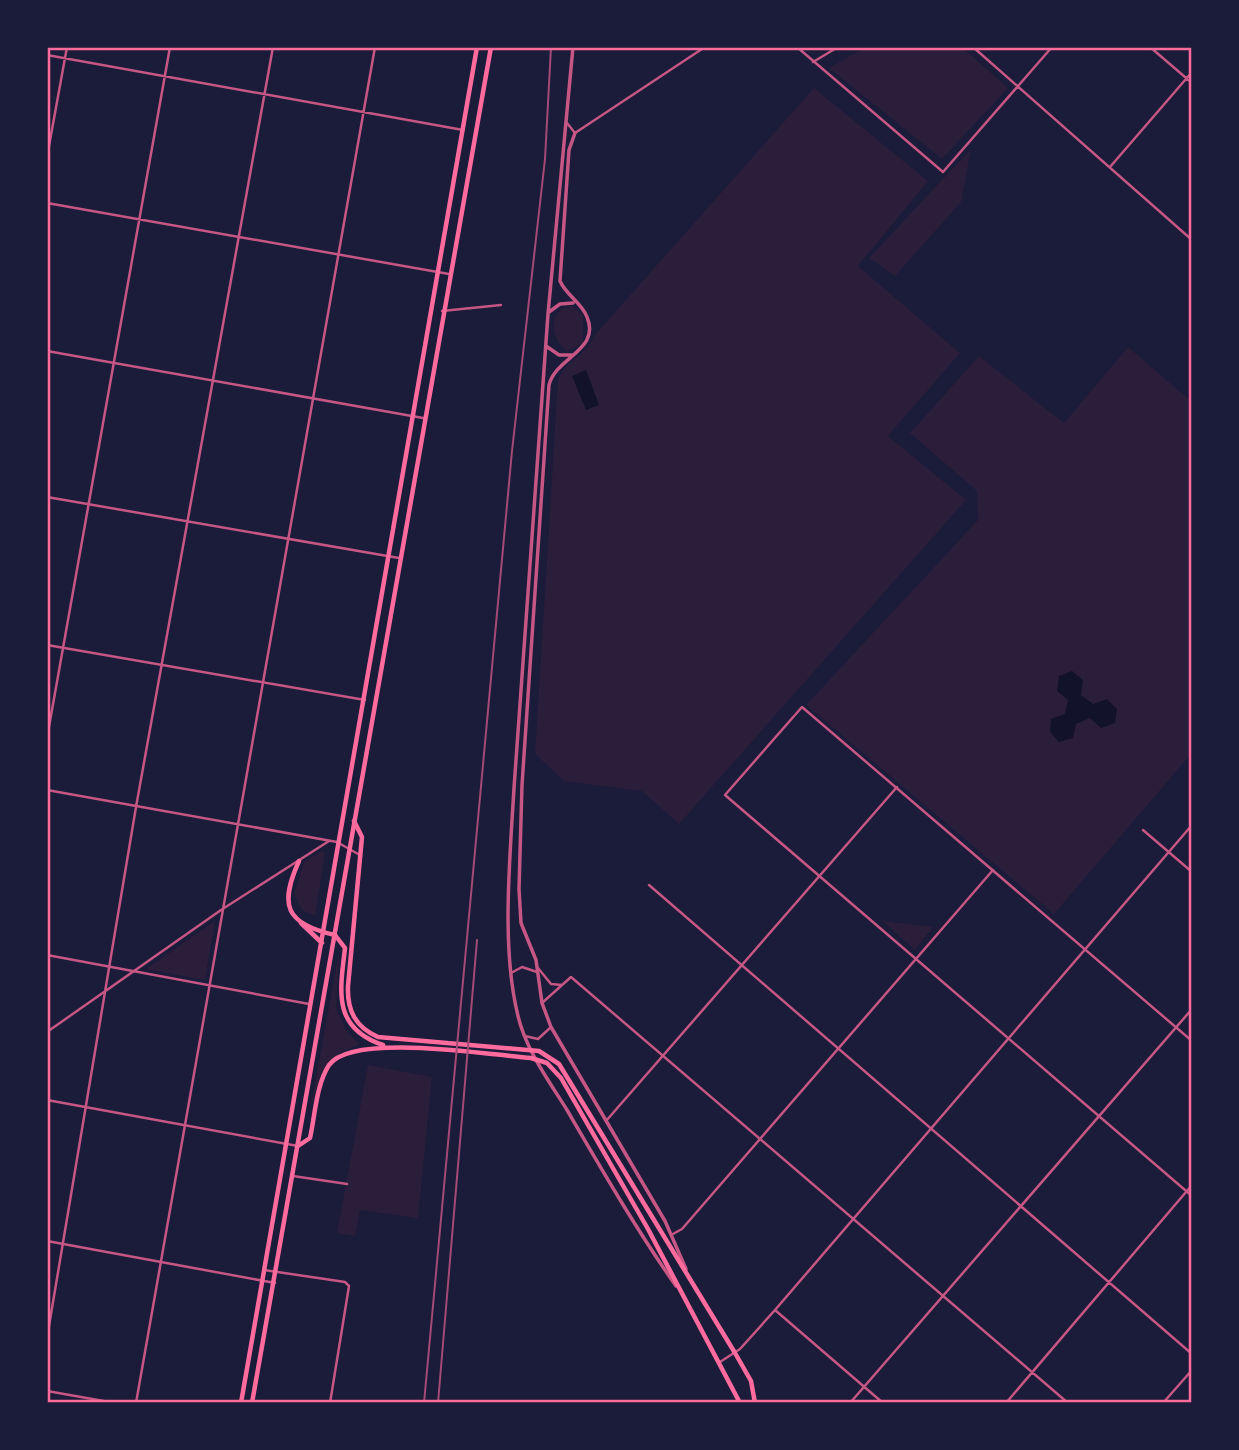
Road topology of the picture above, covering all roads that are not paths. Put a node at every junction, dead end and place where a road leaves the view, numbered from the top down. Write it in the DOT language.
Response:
graph roads {
  1 [pos="67,47"];
  2 [pos="170,47"];
  3 [pos="273,47"];
  4 [pos="375,47"];
  5 [pos="477,47"];
  6 [pos="491,47"];
  7 [pos="573,47"];
  8 [pos="705,47"];
  9 [pos="797,47"];
  10 [pos="838,47"];
  11 [pos="973,47"];
  12 [pos="1052,47"];
  13 [pos="1150,47"];
  14 [pos="47,55"];
  15 [pos="65,58"];
  16 [pos="813,62"];
  17 [pos="1192,72"];
  18 [pos="165,77"];
  19 [pos="1186,78"];
  20 [pos="1192,83"];
  21 [pos="1017,87"];
  22 [pos="264,94"];
  23 [pos="363,112"];
  24 [pos="566,121"];
  25 [pos="463,130"];
  26 [pos="575,132"];
  27 [pos="47,157"];
  28 [pos="1110,167"];
  29 [pos="47,203"];
  30 [pos="138,220"];
  31 [pos="238,237"];
  32 [pos="1192,240"];
  33 [pos="337,255"];
  34 [pos="438,272"];
  35 [pos="449,274"];
  36 [pos="576,303"];
  37 [pos="501,305"];
  38 [pos="442,311"];
  39 [pos="548,314"];
  40 [pos="546,346"];
  41 [pos="47,351"];
  42 [pos="574,355"];
  43 [pos="113,363"];
  44 [pos="213,380"];
  45 [pos="312,399"];
  46 [pos="413,417"];
  47 [pos="423,418"];
  48 [pos="47,497"];
  49 [pos="90,504"];
  50 [pos="187,521"];
  51 [pos="288,540"];
  52 [pos="389,556"];
  53 [pos="400,558"];
  54 [pos="47,645"];
  55 [pos="63,648"];
  56 [pos="162,665"];
  57 [pos="262,682"];
  58 [pos="365,699"];
  59 [pos="47,738"];
  60 [pos="897,787"];
  61 [pos="47,790"];
  62 [pos="136,807"];
  63 [pos="354,820"];
  64 [pos="236,824"];
  65 [pos="1192,825"];
  66 [pos="1143,830"];
  67 [pos="329,841"];
  68 [pos="337,842"];
  69 [pos="349,848"];
  70 [pos="1169,852"];
  71 [pos="361,855"];
  72 [pos="299,861"];
  73 [pos="993,870"];
  74 [pos="1192,872"];
  75 [pos="819,876"];
  76 [pos="649,885"];
  77 [pos="221,910"];
  78 [pos="298,919"];
  79 [pos="324,933"];
  80 [pos="335,935"];
  81 [pos="322,943"];
  82 [pos="348,948"];
  83 [pos="1085,950"];
  84 [pos="47,955"];
  85 [pos="916,959"];
  86 [pos="741,965"];
  87 [pos="108,966"];
  88 [pos="538,967"];
  89 [pos="133,971"];
  90 [pos="510,974"];
  91 [pos="539,974"];
  92 [pos="209,984"];
  93 [pos="565,985"];
  94 [pos="104,994"];
  95 [pos="542,1003"];
  96 [pos="310,1004"];
  97 [pos="1192,1009"];
  98 [pos="551,1027"];
  99 [pos="1175,1028"];
  100 [pos="47,1032"];
  101 [pos="524,1036"];
  102 [pos="1009,1039"];
  103 [pos="1192,1041"];
  104 [pos="387,1046"];
  105 [pos="837,1049"];
  106 [pos="663,1056"];
  107 [pos="47,1100"];
  108 [pos="88,1107"];
  109 [pos="1098,1116"];
  110 [pos="607,1121"];
  111 [pos="183,1124"];
  112 [pos="931,1128"];
  113 [pos="760,1138"];
  114 [pos="285,1144"];
  115 [pos="299,1146"];
  116 [pos="293,1176"];
  117 [pos="347,1184"];
  118 [pos="1192,1185"];
  119 [pos="1186,1192"];
  120 [pos="1192,1196"];
  121 [pos="1022,1206"];
  122 [pos="852,1219"];
  123 [pos="671,1234"];
  124 [pos="47,1241"];
  125 [pos="64,1244"];
  126 [pos="160,1262"];
  127 [pos="264,1270"];
  128 [pos="687,1271"];
  129 [pos="276,1272"];
  130 [pos="262,1281"];
  131 [pos="275,1283"];
  132 [pos="1110,1284"];
  133 [pos="681,1293"];
  134 [pos="942,1295"];
  135 [pos="775,1310"];
  136 [pos="47,1338"];
  137 [pos="735,1353"];
  138 [pos="1192,1354"];
  139 [pos="720,1362"];
  140 [pos="1192,1370"];
  141 [pos="1033,1373"];
  142 [pos="864,1387"];
  143 [pos="47,1391"];
  144 [pos="115,1403"];
  145 [pos="136,1403"];
  146 [pos="241,1403"];
  147 [pos="252,1403"];
  148 [pos="330,1403"];
  149 [pos="740,1403"];
  150 [pos="755,1403"];
  151 [pos="850,1403"];
  152 [pos="883,1403"];
  153 [pos="1006,1403"];
  154 [pos="1068,1403"];
  155 [pos="1163,1403"];
  1 -- 15 [label="street"];
  2 -- 18 [label="street"];
  3 -- 22 [label="street"];
  4 -- 23 [label="street"];
  5 -- 25 [label="main road"];
  6 -- 35 [label="main road"];
  7 -- 24 [label="street"];
  8 -- 26 [label="street"];
  9 -- 16 [label="street"];
  10 -- 16 [label="street"];
  11 -- 21 [label="street"];
  12 -- 21 [label="street"];
  13 -- 19 [label="street"];
  14 -- 15 [label="street"];
  15 -- 18 [label="street"];
  15 -- 27 [label="street"];
  16 -- 21 [label="street"];
  17 -- 19 [label="street"];
  18 -- 22 [label="street"];
  18 -- 30 [label="street"];
  19 -- 20 [label="street"];
  19 -- 28 [label="street"];
  21 -- 28 [label="street"];
  22 -- 23 [label="street"];
  22 -- 31 [label="street"];
  23 -- 25 [label="street"];
  23 -- 33 [label="street"];
  24 -- 26 [label="street"];
  24 -- 39 [label="street"];
  25 -- 34 [label="main road"];
  26 -- 36 [label="street"];
  28 -- 32 [label="street"];
  29 -- 30 [label="street"];
  30 -- 31 [label="street"];
  30 -- 43 [label="street"];
  31 -- 33 [label="street"];
  31 -- 44 [label="street"];
  33 -- 34 [label="street"];
  33 -- 45 [label="street"];
  34 -- 35 [label="street"];
  34 -- 46 [label="main road"];
  35 -- 38 [label="main road"];
  36 -- 39 [label="street"];
  36 -- 42 [label="street"];
  37 -- 38 [label="street"];
  38 -- 47 [label="main road"];
  39 -- 40 [label="street"];
  40 -- 42 [label="street"];
  40 -- 90 [label="street"];
  41 -- 43 [label="street"];
  42 -- 88 [label="street"];
  43 -- 44 [label="street"];
  43 -- 49 [label="street"];
  44 -- 45 [label="street"];
  44 -- 50 [label="street"];
  45 -- 46 [label="street"];
  45 -- 51 [label="street"];
  46 -- 47 [label="street"];
  46 -- 52 [label="main road"];
  47 -- 53 [label="main road"];
  48 -- 49 [label="street"];
  49 -- 50 [label="street"];
  49 -- 55 [label="street"];
  50 -- 51 [label="street"];
  50 -- 56 [label="street"];
  51 -- 52 [label="street"];
  51 -- 57 [label="street"];
  52 -- 53 [label="street"];
  52 -- 58 [label="main road"];
  53 -- 63 [label="main road"];
  54 -- 55 [label="street"];
  55 -- 56 [label="street"];
  55 -- 59 [label="street"];
  56 -- 57 [label="street"];
  56 -- 62 [label="street"];
  57 -- 58 [label="street"];
  57 -- 64 [label="street"];
  58 -- 68 [label="main road"];
  60 -- 73 [label="street"];
  60 -- 75 [label="street"];
  60 -- 75 [label="street"];
  61 -- 62 [label="street"];
  62 -- 64 [label="street"];
  62 -- 87 [label="street"];
  63 -- 69 [label="main road"];
  63 -- 71 [label="main road"];
  64 -- 67 [label="street"];
  64 -- 77 [label="street"];
  65 -- 70 [label="street"];
  66 -- 70 [label="street"];
  67 -- 68 [label="street"];
  67 -- 72 [label="street"];
  68 -- 69 [label="street"];
  68 -- 79 [label="main road"];
  69 -- 71 [label="street"];
  69 -- 80 [label="main road"];
  70 -- 74 [label="street"];
  70 -- 83 [label="street"];
  71 -- 82 [label="main road"];
  72 -- 77 [label="street"];
  72 -- 78 [label="main road"];
  73 -- 83 [label="street"];
  73 -- 85 [label="street"];
  75 -- 85 [label="street"];
  75 -- 86 [label="street"];
  76 -- 86 [label="street"];
  77 -- 89 [label="street"];
  77 -- 92 [label="street"];
  78 -- 79 [label="main road"];
  78 -- 81 [label="main road"];
  79 -- 80 [label="main road"];
  79 -- 81 [label="main road"];
  80 -- 82 [label="main road"];
  80 -- 115 [label="main road"];
  81 -- 96 [label="main road"];
  82 -- 104 [label="main road"];
  82 -- 128 [label="main road"];
  83 -- 99 [label="street"];
  83 -- 102 [label="street"];
  84 -- 87 [label="street"];
  85 -- 102 [label="street"];
  85 -- 105 [label="street"];
  86 -- 105 [label="street"];
  86 -- 106 [label="street"];
  87 -- 89 [label="street"];
  87 -- 94 [label="street"];
  88 -- 91 [label="street"];
  88 -- 93 [label="street"];
  89 -- 92 [label="street"];
  89 -- 94 [label="street"];
  90 -- 91 [label="street"];
  90 -- 101 [label="street"];
  91 -- 95 [label="street"];
  92 -- 96 [label="street"];
  92 -- 111 [label="street"];
  93 -- 95 [label="street"];
  93 -- 106 [label="street"];
  94 -- 100 [label="street"];
  94 -- 108 [label="street"];
  95 -- 98 [label="street"];
  96 -- 114 [label="main road"];
  97 -- 99 [label="street"];
  98 -- 101 [label="street"];
  98 -- 110 [label="street"];
  99 -- 103 [label="street"];
  99 -- 109 [label="street"];
  101 -- 133 [label="street"];
  102 -- 109 [label="street"];
  102 -- 112 [label="street"];
  104 -- 115 [label="main road"];
  104 -- 133 [label="main road"];
  105 -- 112 [label="street"];
  105 -- 113 [label="street"];
  106 -- 110 [label="street"];
  106 -- 113 [label="street"];
  107 -- 108 [label="street"];
  108 -- 111 [label="street"];
  108 -- 125 [label="street"];
  109 -- 119 [label="street"];
  109 -- 121 [label="street"];
  110 -- 123 [label="street"];
  111 -- 114 [label="street"];
  111 -- 126 [label="street"];
  112 -- 121 [label="street"];
  112 -- 122 [label="street"];
  113 -- 122 [label="street"];
  113 -- 123 [label="street"];
  114 -- 115 [label="street"];
  114 -- 127 [label="main road"];
  115 -- 116 [label="main road"];
  116 -- 117 [label="street"];
  116 -- 129 [label="main road"];
  118 -- 119 [label="street"];
  119 -- 120 [label="street"];
  119 -- 132 [label="street"];
  121 -- 132 [label="street"];
  121 -- 134 [label="street"];
  122 -- 134 [label="street"];
  122 -- 135 [label="street"];
  123 -- 128 [label="street"];
  124 -- 125 [label="street"];
  125 -- 126 [label="street"];
  125 -- 136 [label="street"];
  126 -- 130 [label="street"];
  126 -- 145 [label="street"];
  127 -- 129 [label="street"];
  127 -- 130 [label="main road"];
  128 -- 137 [label="main road"];
  129 -- 131 [label="main road"];
  129 -- 148 [label="street"];
  130 -- 131 [label="street"];
  130 -- 146 [label="main road"];
  131 -- 147 [label="main road"];
  132 -- 138 [label="street"];
  132 -- 141 [label="street"];
  133 -- 139 [label="main road"];
  134 -- 141 [label="street"];
  134 -- 142 [label="street"];
  135 -- 137 [label="street"];
  135 -- 142 [label="street"];
  137 -- 139 [label="street"];
  137 -- 150 [label="main road"];
  139 -- 149 [label="main road"];
  140 -- 155 [label="street"];
  141 -- 153 [label="street"];
  141 -- 154 [label="street"];
  142 -- 151 [label="street"];
  142 -- 152 [label="street"];
  143 -- 144 [label="street"];
}
